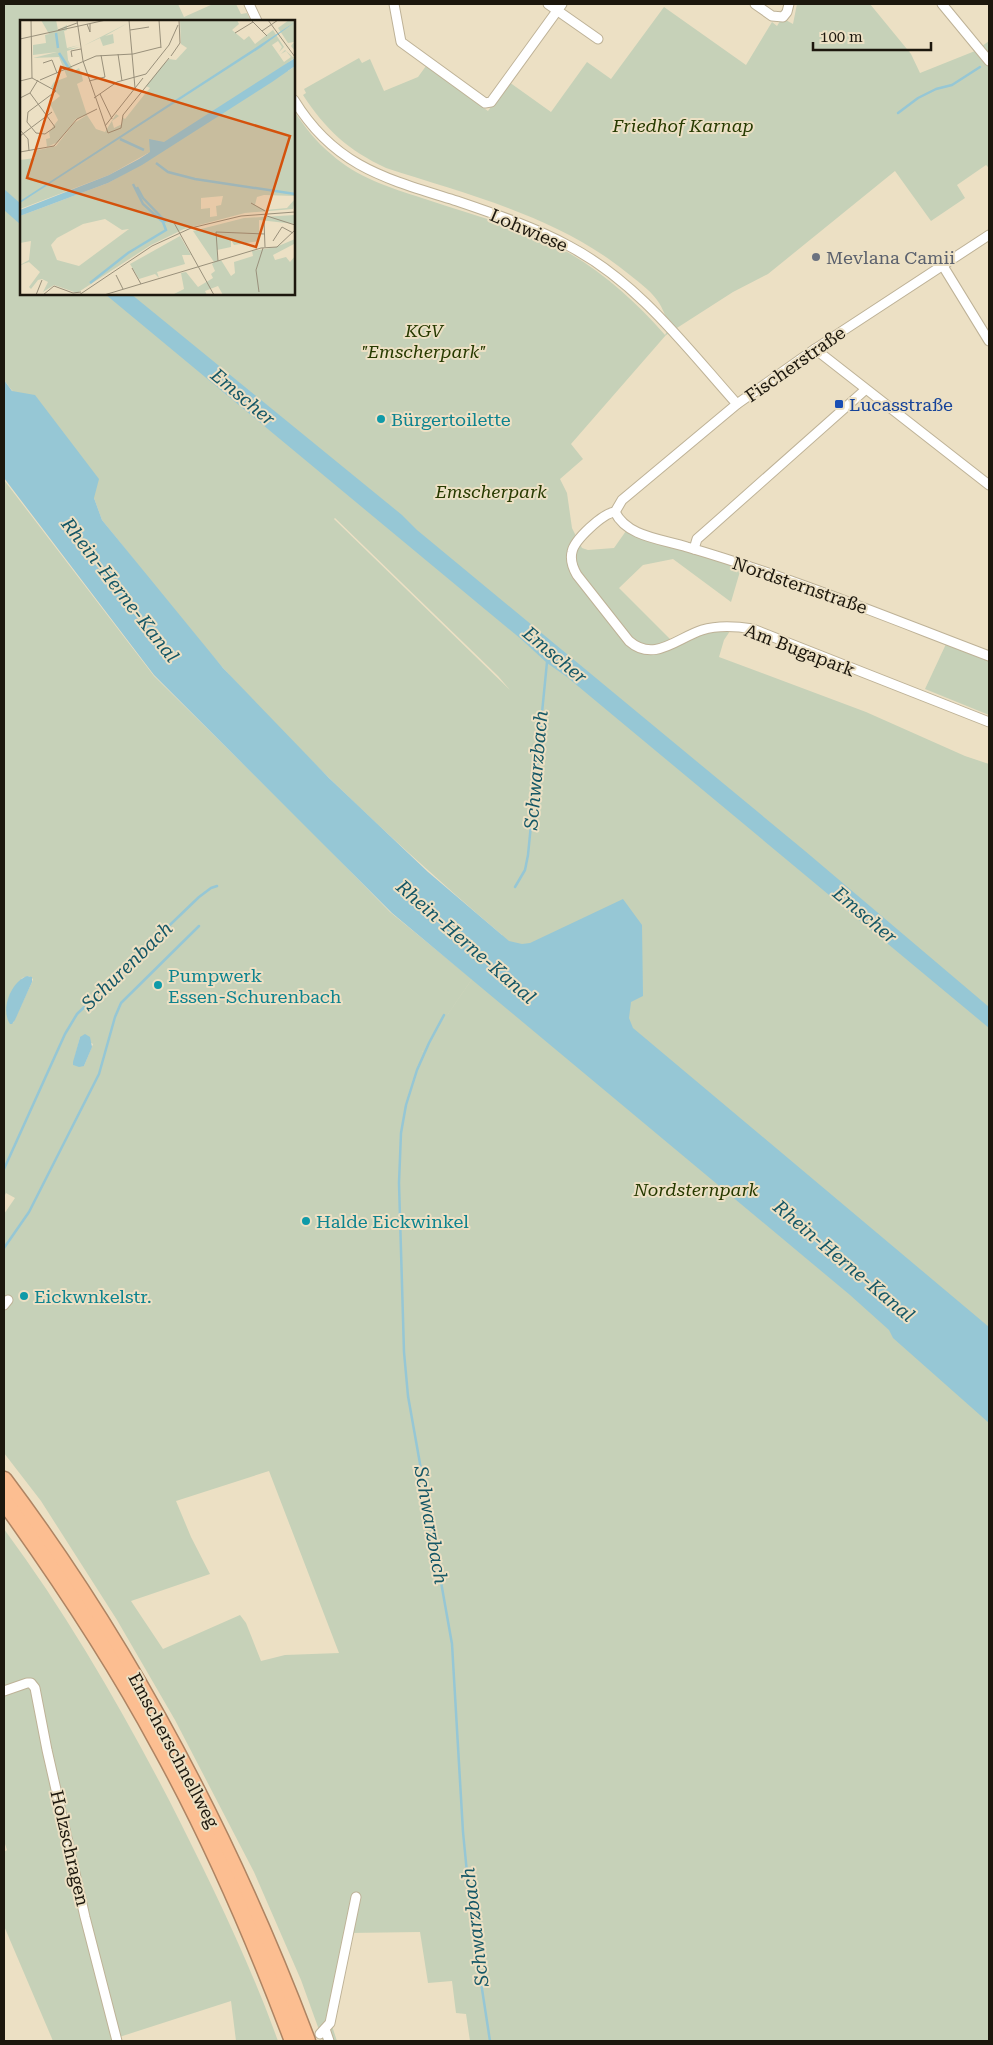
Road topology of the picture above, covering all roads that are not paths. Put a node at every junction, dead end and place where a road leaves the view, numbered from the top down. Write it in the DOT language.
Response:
graph roads {
  1 [pos="249,4"];
  2 [pos="394,4"];
  3 [pos="548,4"];
  4 [pos="755,4"];
  5 [pos="789,4"];
  6 [pos="942,4"];
  7 [pos="560,7"];
  8 [pos="257,20"];
  9 [pos="598,39"];
  10 [pos="989,61"];
  11 [pos="295,102"];
  12 [pos="989,235"];
  13 [pos="943,266"];
  14 [pos="989,341"];
  15 [pos="815,348"];
  16 [pos="866,390"];
  17 [pos="737,404"];
  18 [pos="989,485"];
  19 [pos="615,512"];
  20 [pos="694,549"];
  21 [pos="989,656"];
  22 [pos="989,722"];
  23 [pos="6,1489"];
  24 [pos="4,1691"];
  25 [pos="356,1897"];
  26 [pos="317,2035"];
  27 [pos="117,2041"];
  28 [pos="293,2041"];
  29 [pos="329,2041"];
  1 -- 8 [label="street"];
  2 -- 7 [label="street"];
  3 -- 7 [label="street"];
  4 -- 5 [label="street"];
  6 -- 10 [label="street"];
  7 -- 9 [label="street"];
  11 -- 17 [label="street, Lohwiese"];
  12 -- 13 [label="street, Fischerstraße"];
  13 -- 14 [label="street"];
  13 -- 15 [label="street, Fischerstraße"];
  15 -- 16 [label="street"];
  15 -- 17 [label="street, Fischerstraße"];
  16 -- 18 [label="street"];
  16 -- 20 [label="street"];
  17 -- 19 [label="street, Fischerstraße"];
  19 -- 20 [label="street, Nordsternstraße"];
  19 -- 22 [label="street, Am Bugapark"];
  20 -- 21 [label="street, Nordsternstraße"];
  23 -- 26 [label="highway, Emscherschnellweg"];
  23 -- 28 [label="highway, Emscherschnellweg"];
  24 -- 27 [label="street, Holzschragen"];
  25 -- 26 [label="street"];
  26 -- 29 [label="street"];
}
